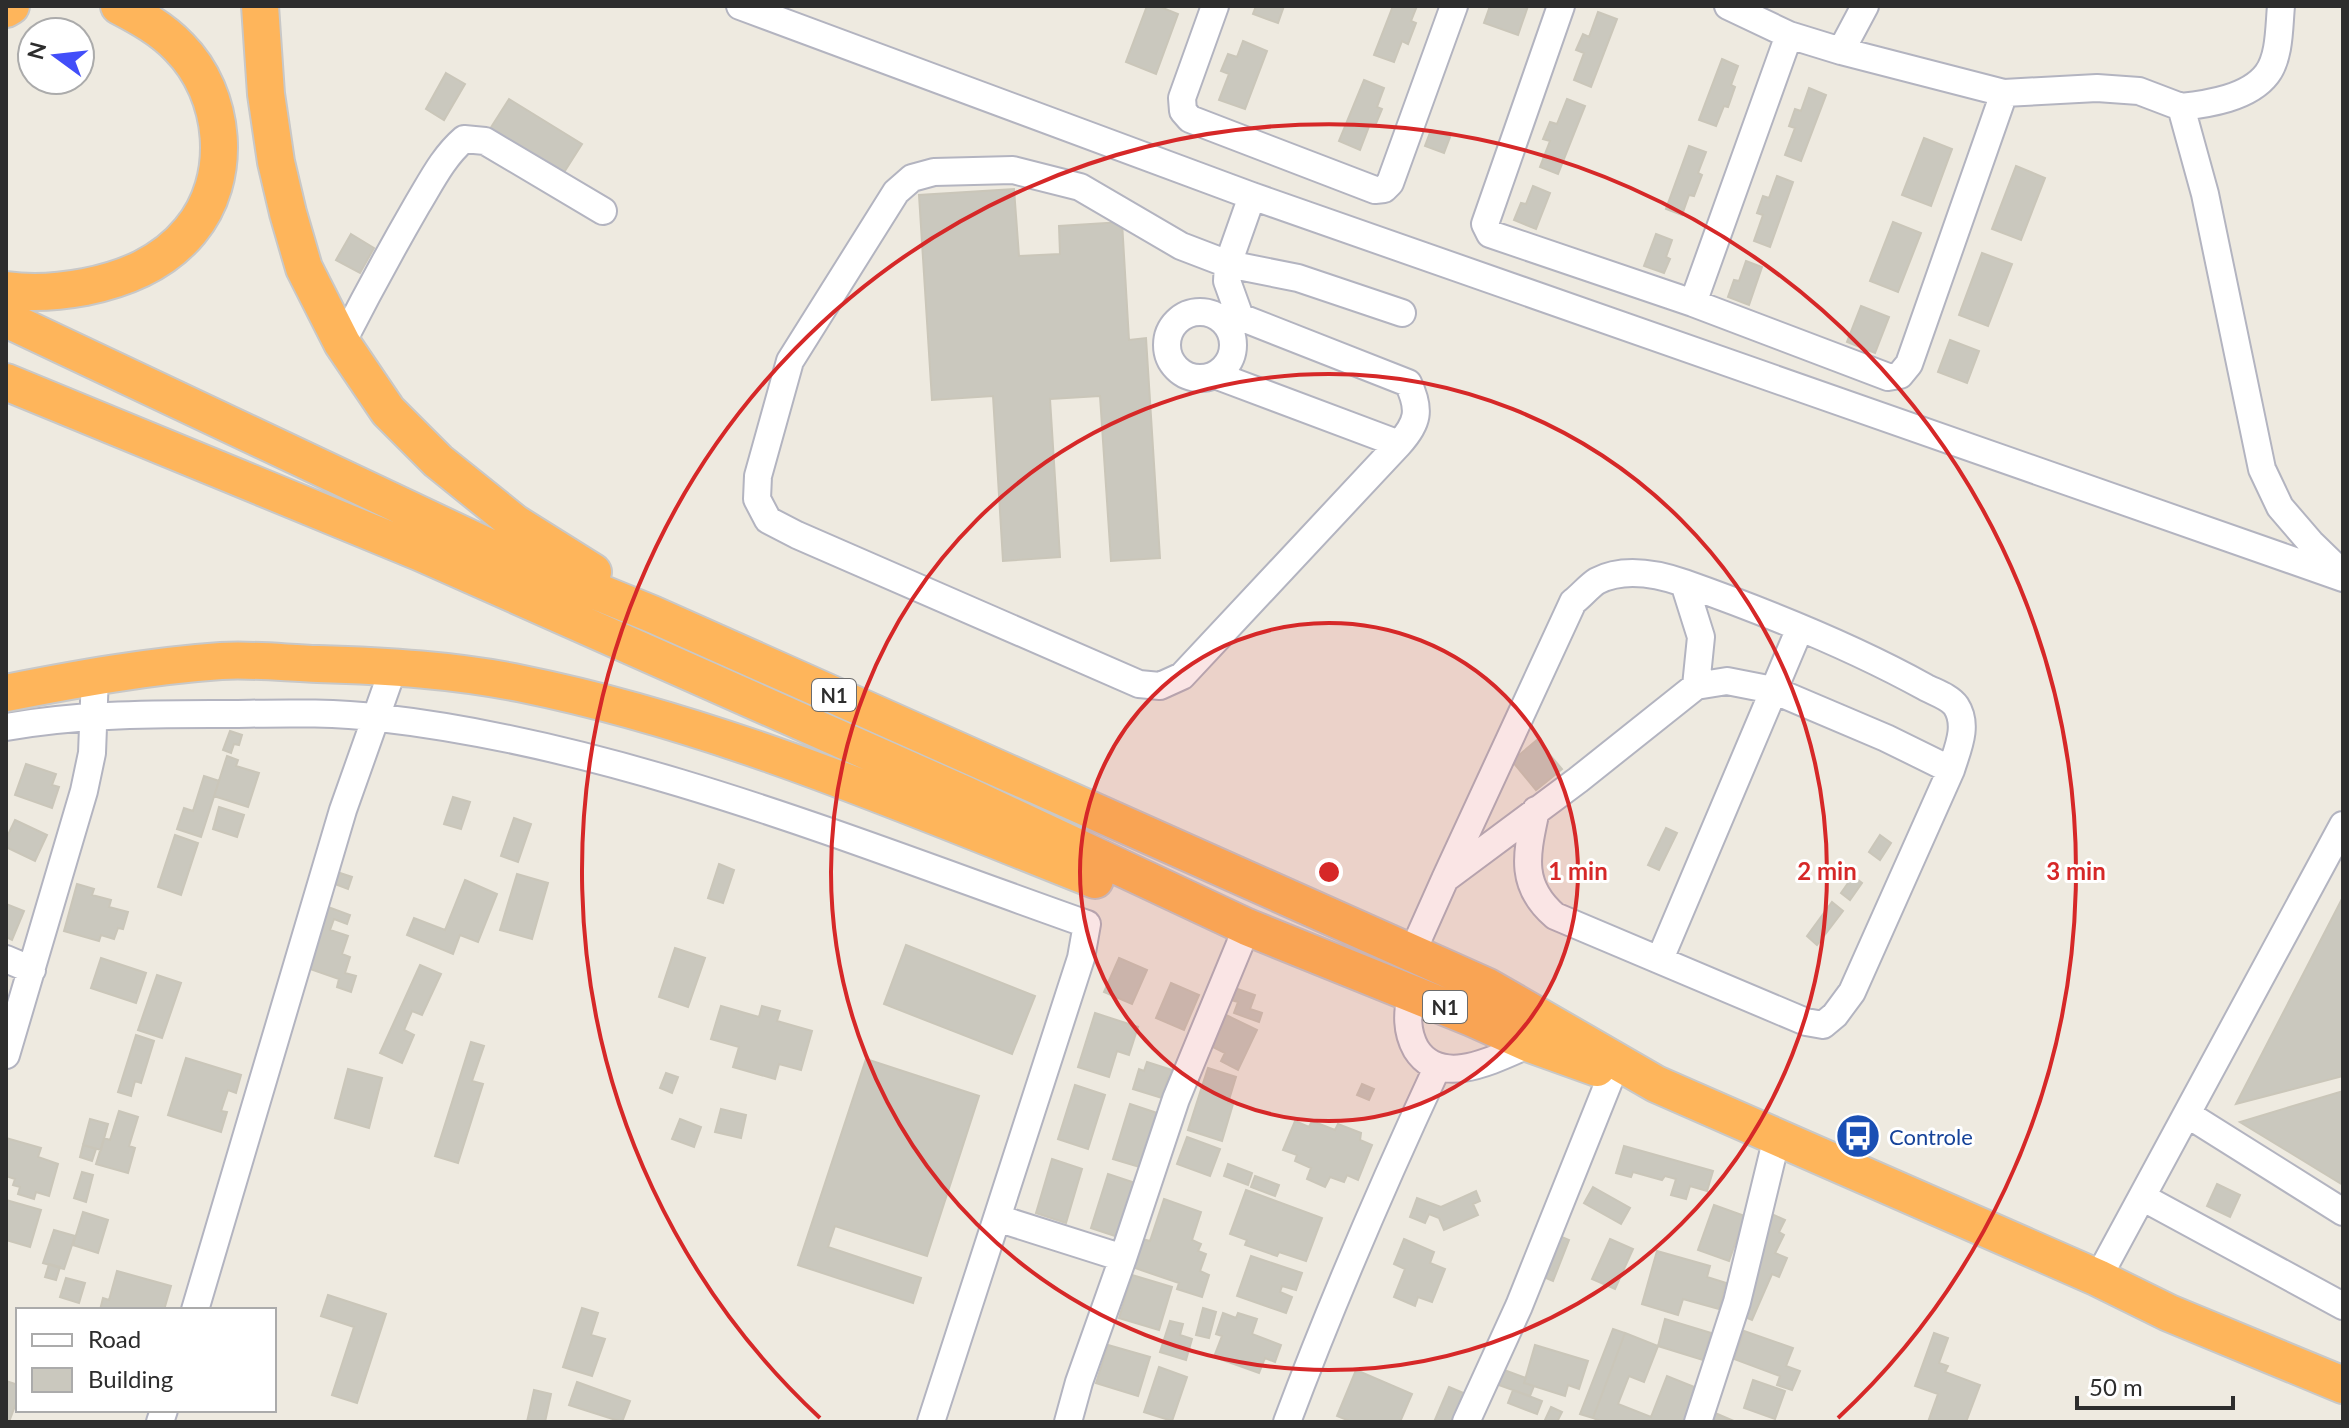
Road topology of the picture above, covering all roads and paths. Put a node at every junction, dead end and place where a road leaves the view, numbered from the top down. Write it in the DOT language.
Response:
graph roads {
  1 [pos="119,6"];
  2 [pos="260,6"];
  3 [pos="740,6"];
  4 [pos="1215,6"];
  5 [pos="1454,6"];
  6 [pos="1561,6"];
  7 [pos="1728,6"];
  8 [pos="1865,6"];
  9 [pos="2281,6"];
  10 [pos="1789,35"];
  11 [pos="1841,51"];
  12 [pos="2004,93"];
  13 [pos="2181,107"];
  14 [pos="1252,196"];
  15 [pos="603,211"];
  16 [pos="1228,264"];
  17 [pos="6,290"];
  18 [pos="1693,303"];
  19 [pos="1402,313"];
  20 [pos="6,319"];
  21 [pos="1234,322"];
  22 [pos="342,343"];
  23 [pos="1215,375"];
  24 [pos="6,382"];
  25 [pos="1399,444"];
  26 [pos="2343,576"];
  27 [pos="1684,583"];
  28 [pos="652,614"];
  29 [pos="1800,628"];
  30 [pos="394,666"];
  31 [pos="95,675"];
  32 [pos="1696,686"];
  33 [pos="1773,690"];
  34 [pos="6,693"];
  35 [pos="376,717"];
  36 [pos="95,718"];
  37 [pos="6,727"];
  38 [pos="1951,770"];
  39 [pos="1536,810"];
  40 [pos="2343,825"];
  41 [pos="1445,879"];
  42 [pos="1101,882"];
  43 [pos="1087,924"];
  44 [pos="1242,925"];
  45 [pos="1412,953"];
  46 [pos="6,959"];
  47 [pos="1660,959"];
  48 [pos="32,970"];
  49 [pos="1411,994"];
  50 [pos="1530,1044"];
  51 [pos="6,1055"];
  52 [pos="1437,1068"];
  53 [pos="1612,1074"];
  54 [pos="1656,1084"];
  55 [pos="2187,1114"];
  56 [pos="1777,1137"];
  57 [pos="2142,1197"];
  58 [pos="2343,1212"];
  59 [pos="997,1218"];
  60 [pos="1123,1258"];
  61 [pos="2098,1278"];
  62 [pos="2343,1306"];
  63 [pos="196,1308"];
  64 [pos="2343,1385"];
  65 [pos="931,1422"];
  66 [pos="1068,1422"];
  67 [pos="1287,1422"];
  68 [pos="1466,1422"];
  69 [pos="1698,1422"];
  1 -- 17 [label="highway"];
  2 -- 22 [label="highway"];
  3 -- 14 [label="street"];
  4 -- 5 [label="street"];
  6 -- 18 [label="street"];
  7 -- 10 [label="street"];
  8 -- 11 [label="street"];
  9 -- 13 [label="street"];
  10 -- 11 [label="street"];
  10 -- 18 [label="street"];
  11 -- 12 [label="street"];
  12 -- 13 [label="street"];
  12 -- 18 [label="street"];
  13 -- 26 [label="street"];
  14 -- 16 [label="street"];
  14 -- 26 [label="street"];
  15 -- 22 [label="street"];
  16 -- 19 [label="street"];
  16 -- 21 [label="street"];
  16 -- 25 [label="street"];
  20 -- 28 [label="highway, N1"];
  21 -- 23 [label="street"];
  21 -- 23 [label="street"];
  21 -- 25 [label="street"];
  22 -- 28 [label="highway"];
  23 -- 25 [label="street"];
  24 -- 44 [label="highway, N1"];
  27 -- 29 [label="street"];
  27 -- 32 [label="street"];
  27 -- 41 [label="street"];
  28 -- 45 [label="highway, N1"];
  29 -- 33 [label="street"];
  29 -- 38 [label="street"];
  30 -- 31 [label="highway"];
  30 -- 35 [label="street"];
  30 -- 42 [label="highway"];
  31 -- 34 [label="highway"];
  31 -- 36 [label="street"];
  32 -- 33 [label="street"];
  32 -- 39 [label="street"];
  33 -- 38 [label="street"];
  33 -- 47 [label="street"];
  35 -- 36 [label="street"];
  35 -- 43 [label="street"];
  35 -- 63 [label="street"];
  36 -- 37 [label="street"];
  36 -- 48 [label="street"];
  38 -- 47 [label="street"];
  39 -- 41 [label="street"];
  39 -- 47 [label="street"];
  40 -- 55 [label="street"];
  41 -- 45 [label="street"];
  42 -- 43 [label="street"];
  42 -- 44 [label="highway"];
  43 -- 59 [label="street"];
  44 -- 49 [label="highway, N1"];
  44 -- 60 [label="street"];
  45 -- 54 [label="highway, N1"];
  46 -- 48 [label="street"];
  48 -- 51 [label="street"];
  49 -- 50 [label="highway, N1"];
  49 -- 52 [label="street"];
  50 -- 52 [label="street"];
  50 -- 53 [label="highway, N1"];
  52 -- 67 [label="street"];
  53 -- 54 [label="highway, N1"];
  53 -- 68 [label="street"];
  54 -- 56 [label="highway, N1"];
  55 -- 57 [label="street"];
  55 -- 58 [label="street"];
  56 -- 61 [label="highway, N1"];
  56 -- 69 [label="street"];
  57 -- 61 [label="street"];
  57 -- 62 [label="street"];
  59 -- 60 [label="street"];
  59 -- 65 [label="street"];
  60 -- 66 [label="street"];
  61 -- 64 [label="highway, N1"];
}
